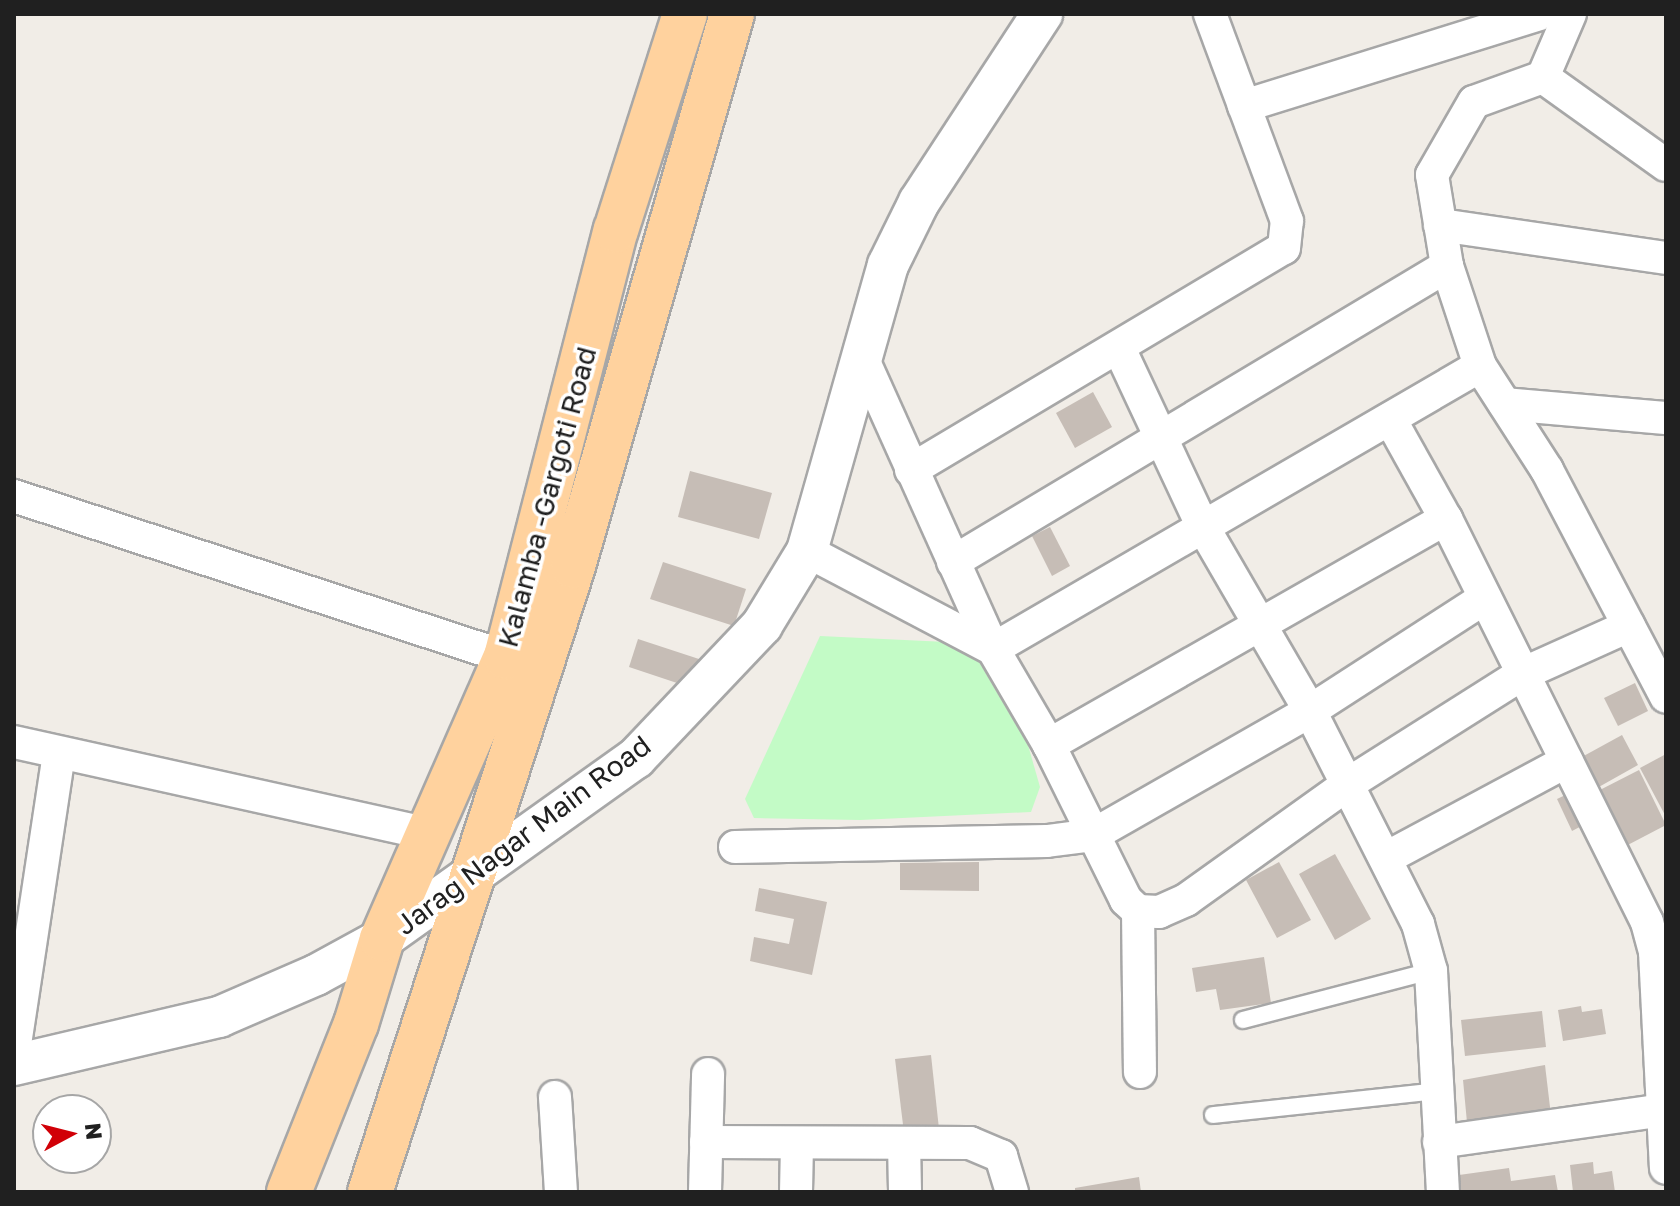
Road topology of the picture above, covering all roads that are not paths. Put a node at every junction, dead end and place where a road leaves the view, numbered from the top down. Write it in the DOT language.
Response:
graph roads {
  1 [pos="685,14"];
  2 [pos="732,14"];
  3 [pos="1042,14"];
  4 [pos="1210,14"];
  5 [pos="1539,14"];
  6 [pos="1570,14"];
  7 [pos="1543,77"];
  8 [pos="1244,106"];
  9 [pos="1666,165"];
  10 [pos="1440,225"];
  11 [pos="1666,258"];
  12 [pos="1447,266"];
  13 [pos="1119,348"];
  14 [pos="860,353"];
  15 [pos="1480,366"];
  16 [pos="1505,404"];
  17 [pos="1666,418"];
  18 [pos="1390,419"];
  19 [pos="1159,438"];
  20 [pos="911,470"];
  21 [pos="14,496"];
  22 [pos="1446,519"];
  23 [pos="1203,527"];
  24 [pos="807,551"];
  25 [pos="953,562"];
  26 [pos="1485,598"];
  27 [pos="1261,624"];
  28 [pos="1629,626"];
  29 [pos="993,649"];
  30 [pos="506,657"];
  31 [pos="1522,674"];
  32 [pos="1666,697"];
  33 [pos="1310,711"];
  34 [pos="14,742"];
  35 [pos="1049,745"];
  36 [pos="59,753"];
  37 [pos="1567,761"];
  38 [pos="1348,784"];
  39 [pos="428,834"];
  40 [pos="1093,835"];
  41 [pos="735,847"];
  42 [pos="1386,858"];
  43 [pos="477,867"];
  44 [pos="1138,911"];
  45 [pos="1656,920"];
  46 [pos="382,939"];
  47 [pos="1431,971"];
  48 [pos="1243,1020"];
  49 [pos="14,1051"];
  50 [pos="14,1065"];
  51 [pos="1140,1072"];
  52 [pos="708,1074"];
  53 [pos="1436,1091"];
  54 [pos="555,1097"];
  55 [pos="1665,1110"];
  56 [pos="1213,1115"];
  57 [pos="706,1142"];
  58 [pos="1439,1142"];
  59 [pos="797,1143"];
  60 [pos="904,1143"];
  61 [pos="1666,1168"];
  62 [pos="289,1192"];
  63 [pos="370,1192"];
  64 [pos="561,1192"];
  65 [pos="705,1192"];
  66 [pos="796,1192"];
  67 [pos="905,1192"];
  68 [pos="1012,1192"];
  69 [pos="1443,1192"];
  1 -- 30 [label="main road, Kalamba -Gargoti Road"];
  2 -- 43 [label="main road"];
  3 -- 14 [label="street, Jarag Nagar Main Road"];
  4 -- 8 [label="street"];
  5 -- 8 [label="street"];
  6 -- 7 [label="street"];
  7 -- 9 [label="street"];
  7 -- 10 [label="street"];
  8 -- 13 [label="street"];
  10 -- 11 [label="street"];
  10 -- 12 [label="street"];
  12 -- 15 [label="street"];
  12 -- 19 [label="street"];
  13 -- 19 [label="street"];
  13 -- 20 [label="street"];
  14 -- 20 [label="street"];
  14 -- 24 [label="street, Jarag Nagar Main Road"];
  15 -- 16 [label="street"];
  15 -- 18 [label="street"];
  16 -- 17 [label="street"];
  16 -- 28 [label="street"];
  18 -- 22 [label="street"];
  18 -- 23 [label="street"];
  19 -- 23 [label="street"];
  19 -- 25 [label="street"];
  20 -- 25 [label="street"];
  21 -- 30 [label="street"];
  22 -- 26 [label="street"];
  22 -- 27 [label="street"];
  23 -- 27 [label="street"];
  23 -- 29 [label="street"];
  24 -- 29 [label="street"];
  24 -- 43 [label="street, Jarag Nagar Main Road"];
  25 -- 29 [label="street"];
  26 -- 31 [label="street"];
  26 -- 33 [label="street"];
  27 -- 33 [label="street"];
  27 -- 35 [label="street"];
  28 -- 31 [label="street"];
  28 -- 32 [label="street"];
  29 -- 35 [label="street"];
  30 -- 39 [label="main road, Kalamba -Gargoti Road"];
  31 -- 37 [label="street"];
  31 -- 38 [label="street"];
  33 -- 38 [label="street"];
  33 -- 40 [label="street"];
  34 -- 36 [label="street"];
  35 -- 40 [label="street"];
  36 -- 39 [label="street"];
  36 -- 49 [label="street"];
  37 -- 42 [label="street"];
  37 -- 45 [label="street"];
  38 -- 42 [label="street"];
  38 -- 44 [label="street"];
  39 -- 46 [label="main road, Kalamba -Gargoti Road"];
  40 -- 41 [label="street"];
  40 -- 44 [label="street"];
  42 -- 47 [label="street"];
  43 -- 46 [label="street, Jarag Nagar Main Road"];
  43 -- 63 [label="main road"];
  44 -- 51 [label="street"];
  45 -- 55 [label="street"];
  46 -- 50 [label="street, Jarag Nagar Main Road"];
  46 -- 62 [label="main road, Kalamba -Gargoti Road"];
  47 -- 48 [label="lane"];
  47 -- 53 [label="street"];
  52 -- 57 [label="street"];
  53 -- 56 [label="lane"];
  53 -- 58 [label="street"];
  54 -- 64 [label="street"];
  55 -- 58 [label="street"];
  55 -- 61 [label="street"];
  57 -- 59 [label="street"];
  57 -- 65 [label="street"];
  58 -- 69 [label="street"];
  59 -- 60 [label="street"];
  59 -- 66 [label="street"];
  60 -- 67 [label="street"];
  60 -- 68 [label="street"];
}
